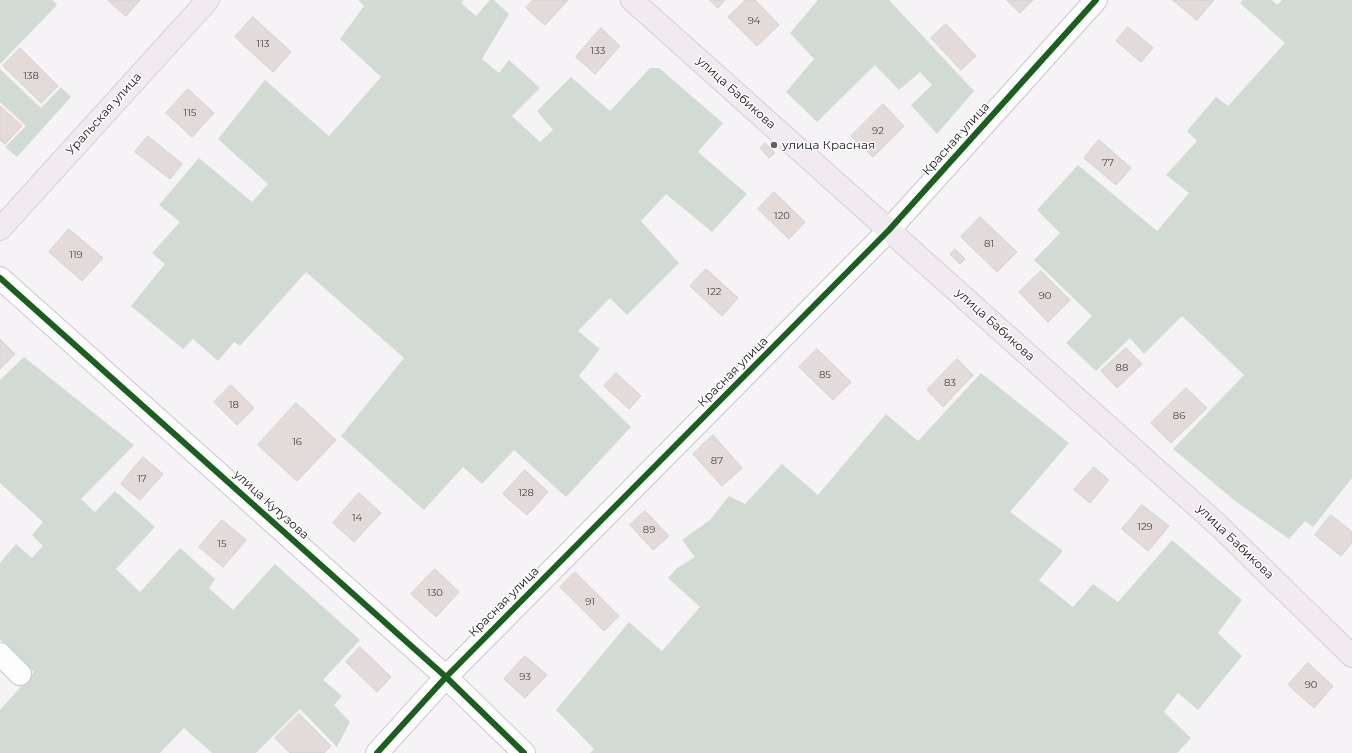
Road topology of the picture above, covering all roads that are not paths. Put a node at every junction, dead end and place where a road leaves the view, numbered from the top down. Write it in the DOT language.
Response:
graph roads {
  1 [pos="208,0"];
  2 [pos="632,0"];
  3 [pos="1096,0"];
  4 [pos="0,229"];
  5 [pos="889,230"];
  6 [pos="0,278"];
  7 [pos="0,654"];
  8 [pos="1352,656"];
  9 [pos="20,674"];
  10 [pos="446,677"];
  11 [pos="377,753"];
  12 [pos="524,753"];
  1 -- 4 [label="main road, Уральская улица"];
  2 -- 5 [label="main road, улица Бабикова"];
  3 -- 5 [label="street, Красная улица"];
  5 -- 8 [label="main road, улица Бабикова"];
  5 -- 10 [label="street, Красная улица"];
  6 -- 10 [label="street, улица Кутузова"];
  7 -- 9 [label="street"];
  10 -- 11 [label="street, Красная улица"];
  10 -- 12 [label="street, улица Кутузова"];
}
